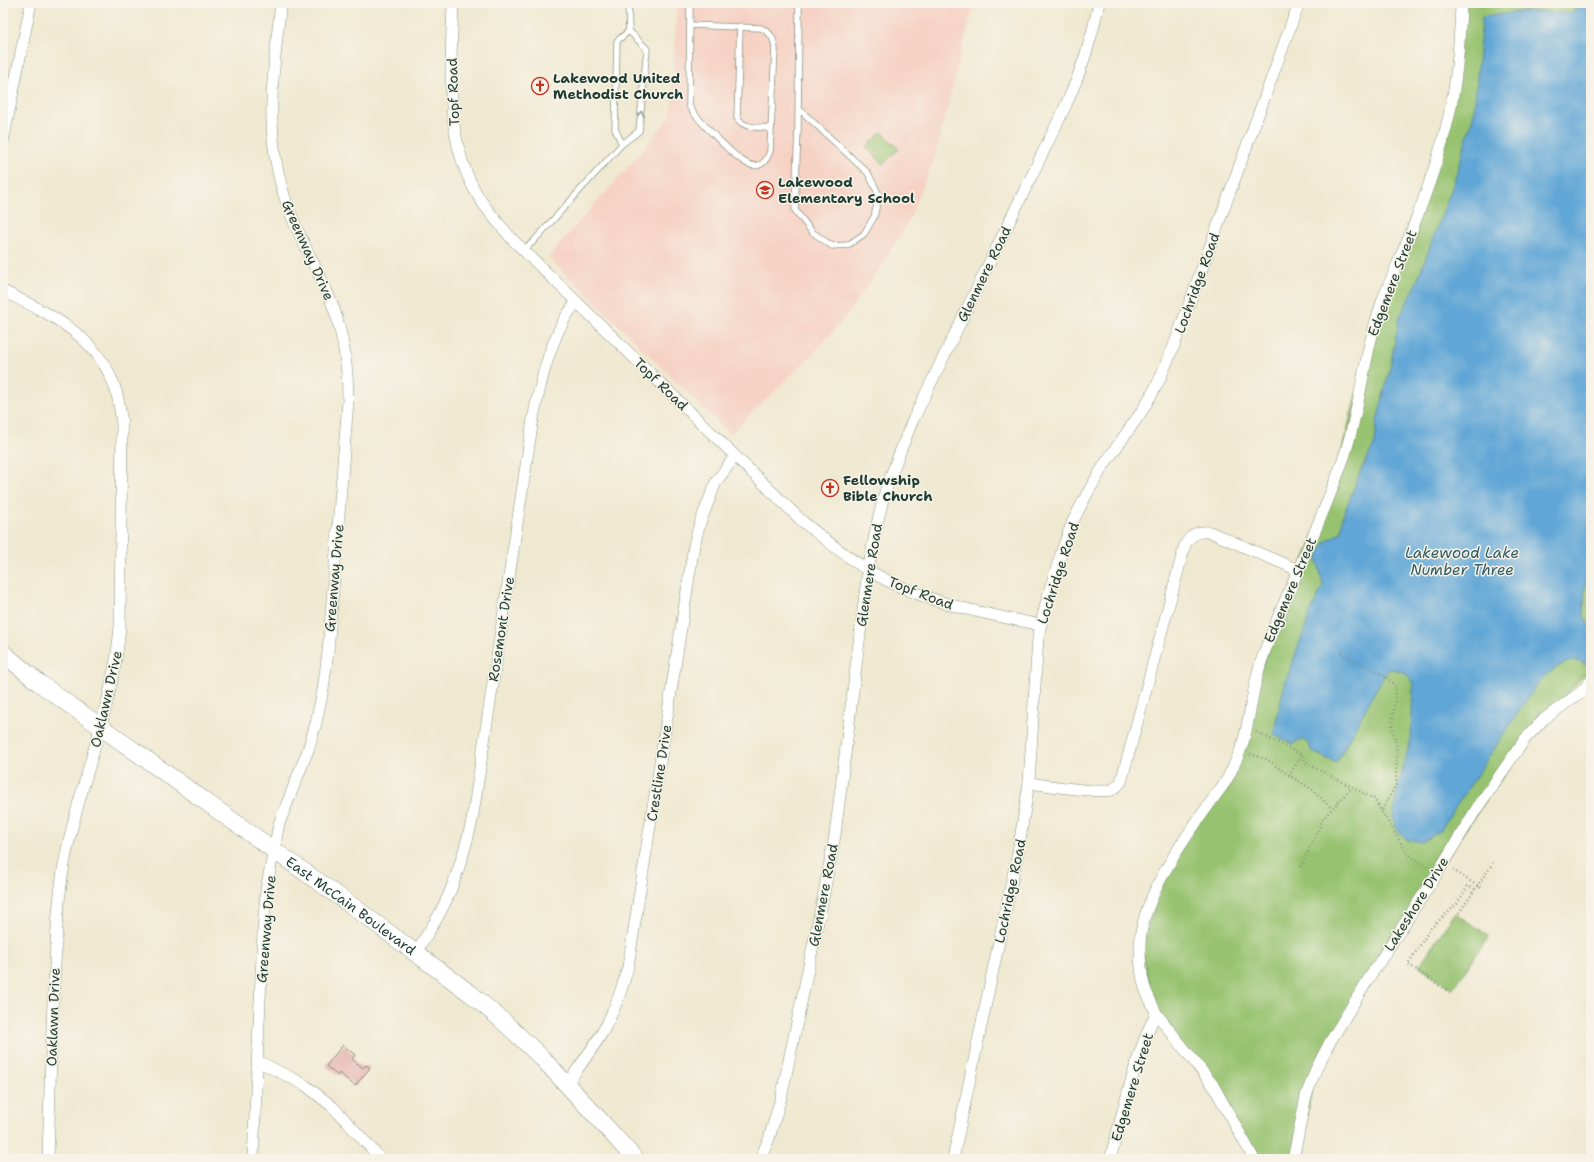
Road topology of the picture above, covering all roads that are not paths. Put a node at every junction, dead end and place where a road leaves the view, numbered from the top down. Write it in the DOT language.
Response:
graph roads {
  1 [pos="31,3"];
  2 [pos="281,3"];
  3 [pos="453,3"];
  4 [pos="628,3"];
  5 [pos="690,3"];
  6 [pos="798,3"];
  7 [pos="1099,3"];
  8 [pos="1299,3"];
  9 [pos="1461,3"];
  10 [pos="690,25"];
  11 [pos="740,26"];
  12 [pos="629,31"];
  13 [pos="798,108"];
  14 [pos="771,128"];
  15 [pos="3,141"];
  16 [pos="622,144"];
  17 [pos="523,249"];
  18 [pos="3,291"];
  19 [pos="577,302"];
  20 [pos="735,456"];
  21 [pos="868,570"];
  22 [pos="1298,570"];
  23 [pos="1040,625"];
  24 [pos="3,653"];
  25 [pos="3,661"];
  26 [pos="1591,681"];
  27 [pos="39,683"];
  28 [pos="100,726"];
  29 [pos="1029,783"];
  30 [pos="274,850"];
  31 [pos="416,952"];
  32 [pos="1156,1013"];
  33 [pos="258,1061"];
  34 [pos="567,1084"];
  35 [pos="48,1159"];
  36 [pos="253,1159"];
  37 [pos="381,1159"];
  38 [pos="635,1159"];
  39 [pos="760,1159"];
  40 [pos="953,1159"];
  41 [pos="1110,1159"];
  42 [pos="1254,1159"];
  43 [pos="1295,1159"];
  1 -- 15 [label="street"];
  2 -- 30 [label="street, Greenway Drive"];
  3 -- 17 [label="street, Topf Road"];
  4 -- 12 [label="lane"];
  5 -- 10 [label="lane"];
  6 -- 13 [label="lane"];
  7 -- 21 [label="street, Glenmere Road"];
  8 -- 23 [label="street, Lochridge Road"];
  9 -- 22 [label="street, Edgemere Street"];
  10 -- 11 [label="lane"];
  10 -- 14 [label="lane"];
  11 -- 14 [label="lane"];
  11 -- 14 [label="lane"];
  12 -- 16 [label="lane"];
  16 -- 12 [label="lane, one-way"];
  13 -- 13 [label="lane"];
  16 -- 17 [label="lane"];
  17 -- 19 [label="street, Topf Road"];
  18 -- 28 [label="street, Oaklawn Drive"];
  19 -- 20 [label="street, Topf Road"];
  19 -- 31 [label="street, Rosemont Drive"];
  20 -- 21 [label="street, Topf Road"];
  20 -- 34 [label="street, Crestline Drive"];
  21 -- 23 [label="street, Topf Road"];
  21 -- 39 [label="street, Glenmere Road"];
  22 -- 29 [label="street"];
  22 -- 32 [label="street, Edgemere Street"];
  23 -- 29 [label="street, Lochridge Road"];
  24 -- 27 [label="main road, East McCain Boulevard"];
  25 -- 27 [label="main road, East McCain Boulevard"];
  26 -- 43 [label="street, Lakeshore Drive"];
  27 -- 28 [label="main road, East McCain Boulevard"];
  28 -- 30 [label="main road, East McCain Boulevard"];
  28 -- 35 [label="street, Oaklawn Drive"];
  29 -- 40 [label="street, Lochridge Road"];
  30 -- 31 [label="main road, East McCain Boulevard"];
  30 -- 33 [label="street, Greenway Drive"];
  31 -- 34 [label="main road, East McCain Boulevard"];
  32 -- 41 [label="street, Edgemere Street"];
  32 -- 42 [label="street"];
  33 -- 36 [label="street, Greenway Drive"];
  33 -- 37 [label="street"];
  34 -- 38 [label="main road, East McCain Boulevard"];
}
